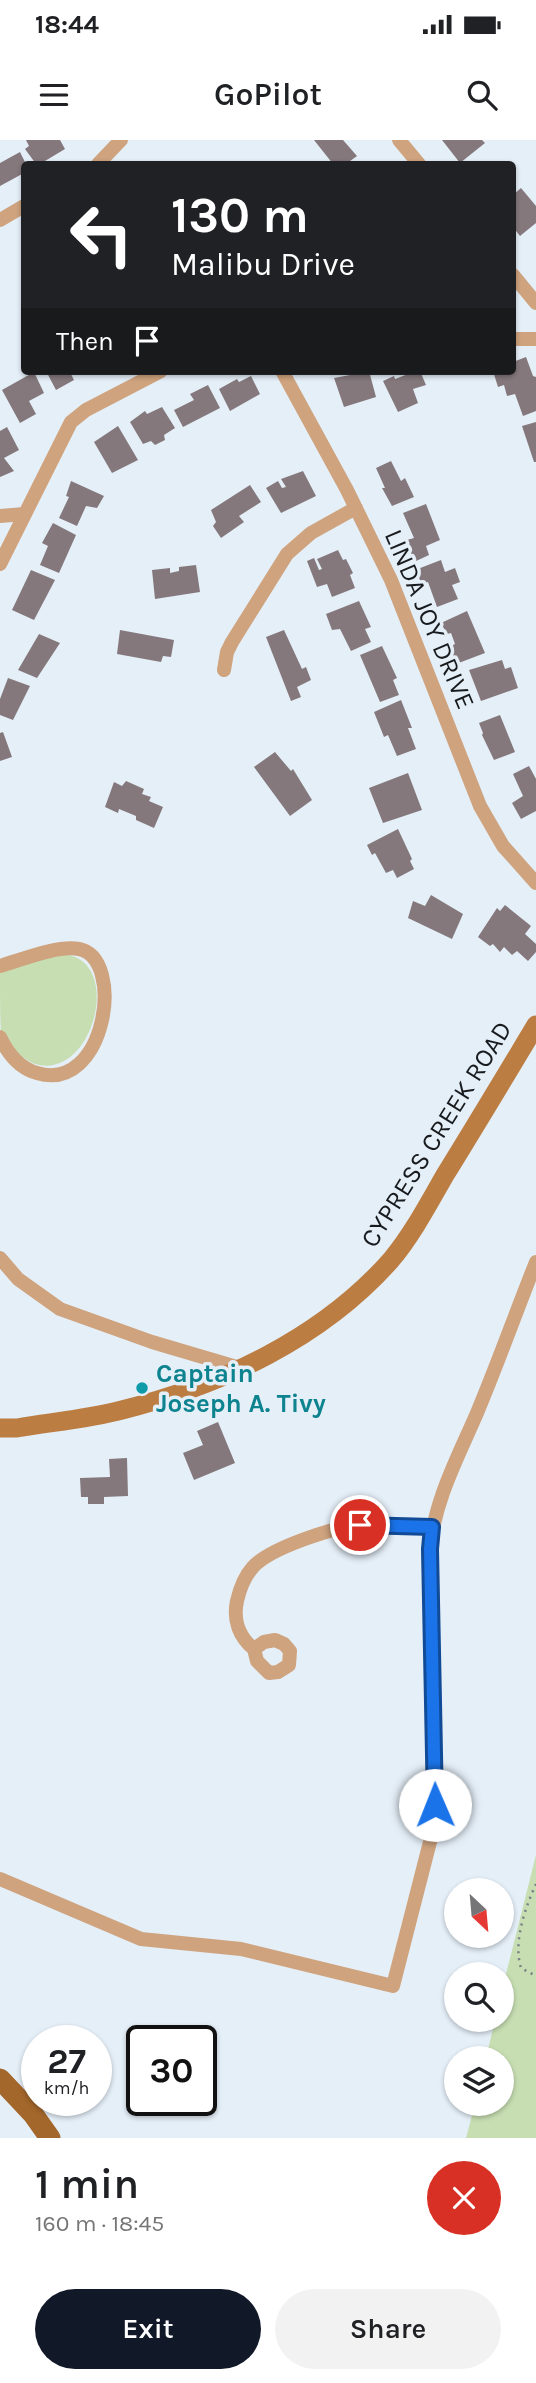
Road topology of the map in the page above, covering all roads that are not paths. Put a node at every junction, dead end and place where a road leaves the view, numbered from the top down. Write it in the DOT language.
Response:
graph roads {
  1 [pos="121,140"];
  2 [pos="399,140"];
  3 [pos="101,161"];
  4 [pos="416,161"];
  5 [pos="21,208"];
  6 [pos="0,220"];
  7 [pos="516,279"];
  8 [pos="536,303"];
  9 [pos="516,339"];
  10 [pos="536,339"];
  11 [pos="153,375"];
  12 [pos="284,375"];
  13 [pos="356,508"];
  14 [pos="24,514"];
  15 [pos="0,516"];
  16 [pos="0,564"];
  17 [pos="224,670"];
  18 [pos="536,883"];
  19 [pos="0,966"];
  20 [pos="536,1025"];
  21 [pos="0,1037"];
  22 [pos="0,1258"];
  23 [pos="536,1262"];
  24 [pos="240,1368"];
  25 [pos="0,1428"];
  26 [pos="432,1527"];
  27 [pos="254,1649"];
  28 [pos="0,1879"];
  29 [pos="0,2079"];
  30 [pos="50,2138"];
  1 -- 3 [label="street"];
  2 -- 4 [label="street"];
  5 -- 6 [label="street"];
  7 -- 8 [label="street"];
  9 -- 10 [label="street"];
  11 -- 14 [label="street"];
  12 -- 13 [label="street, LINDA JOY DRIVE"];
  13 -- 17 [label="street"];
  13 -- 18 [label="street, LINDA JOY DRIVE"];
  14 -- 15 [label="street"];
  14 -- 16 [label="street"];
  19 -- 21 [label="street"];
  20 -- 24 [label="main road, CYPRESS CREEK ROAD"];
  22 -- 24 [label="street"];
  23 -- 26 [label="street"];
  24 -- 25 [label="main road, CYPRESS CREEK ROAD"];
  26 -- 27 [label="street"];
  26 -- 28 [label="street"];
  29 -- 30 [label="main road"];
}
